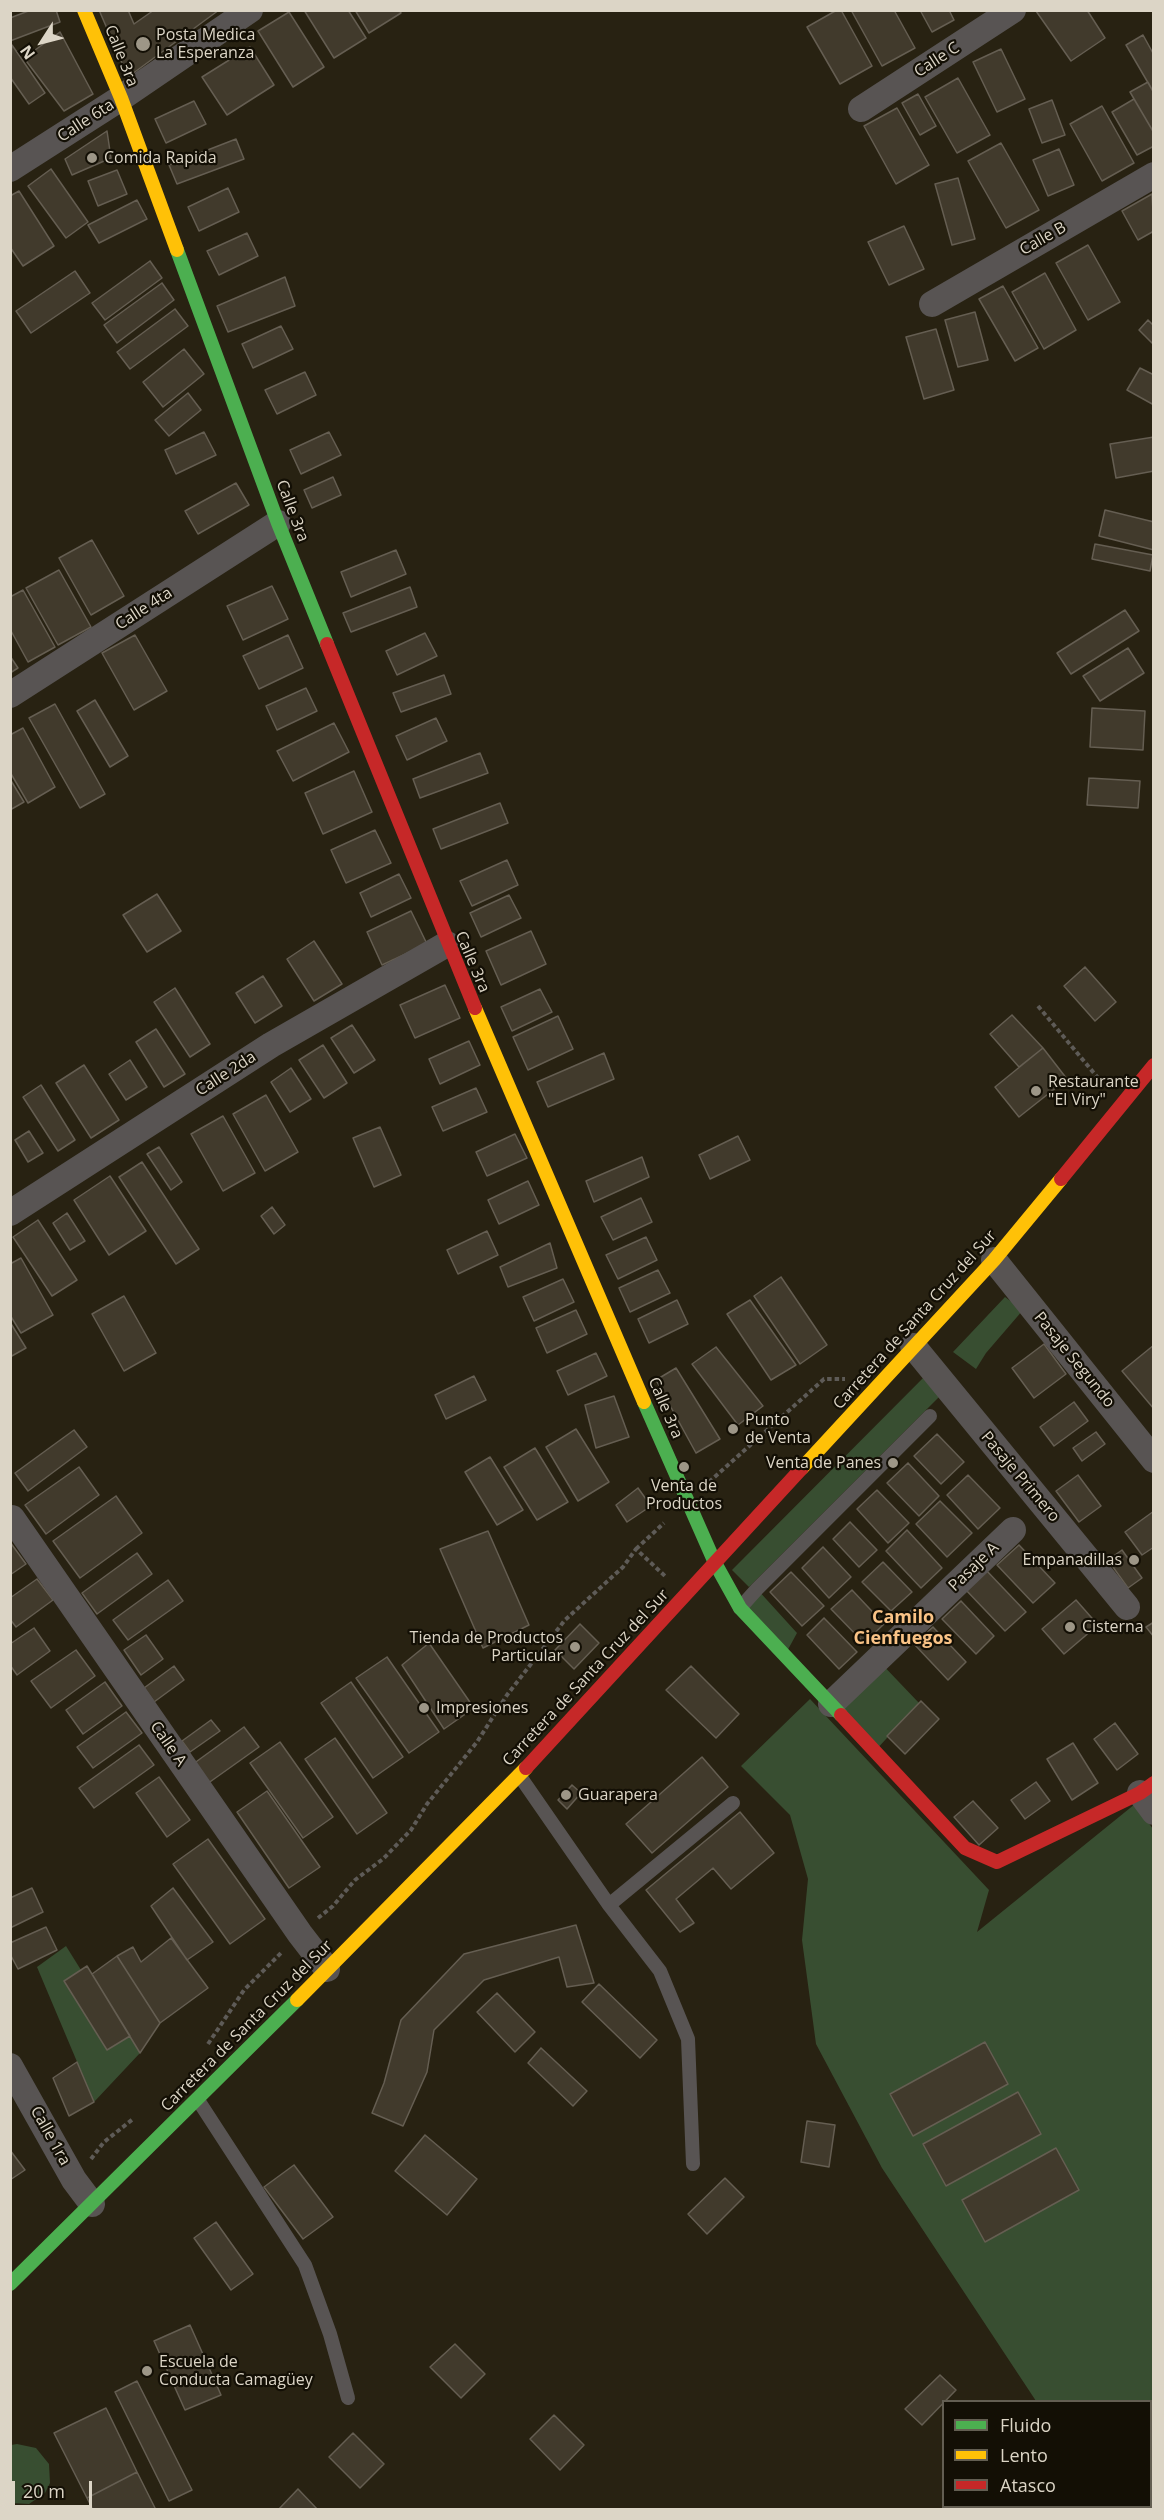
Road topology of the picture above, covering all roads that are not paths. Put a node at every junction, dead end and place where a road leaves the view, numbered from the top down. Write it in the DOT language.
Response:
graph roads {
  1 [pos="84,10"];
  2 [pos="250,10"];
  3 [pos="1013,10"];
  4 [pos="121,98"];
  5 [pos="861,109"];
  6 [pos="10,169"];
  7 [pos="1154,175"];
  8 [pos="932,304"];
  9 [pos="278,523"];
  10 [pos="10,695"];
  11 [pos="447,944"];
  12 [pos="1151,1073"];
  13 [pos="10,1213"];
  14 [pos="994,1260"];
  15 [pos="913,1346"];
  16 [pos="930,1416"];
  17 [pos="1154,1460"];
  18 [pos="12,1518"];
  19 [pos="1013,1530"];
  20 [pos="715,1563"];
  21 [pos="1127,1607"];
  22 [pos="740,1608"];
  23 [pos="831,1704"];
  24 [pos="519,1775"];
  25 [pos="1149,1796"];
  26 [pos="733,1803"];
  27 [pos="609,1905"];
  28 [pos="327,1969"];
  29 [pos="10,2066"];
  30 [pos="198,2100"];
  31 [pos="693,2164"];
  32 [pos="92,2204"];
  33 [pos="10,2284"];
  34 [pos="348,2398"];
  1 -- 4 [label="street, Calle 3ra"];
  2 -- 4 [label="street, Calle 6ta"];
  3 -- 5 [label="street, Calle C"];
  4 -- 6 [label="street, Calle 6ta"];
  4 -- 9 [label="street, Calle 3ra"];
  7 -- 8 [label="street, Calle B"];
  9 -- 10 [label="street, Calle 4ta"];
  9 -- 11 [label="street, Calle 3ra"];
  11 -- 13 [label="street, Calle 2da"];
  11 -- 20 [label="street, Calle 3ra"];
  12 -- 14 [label="street, Carretera de Santa Cruz del Sur"];
  14 -- 15 [label="street, Carretera de Santa Cruz del Sur"];
  14 -- 17 [label="street, Pasaje Segundo"];
  15 -- 20 [label="street, Carretera de Santa Cruz del Sur"];
  15 -- 21 [label="street, Pasaje Primero"];
  16 -- 22 [label="lane"];
  18 -- 28 [label="street, Calle A"];
  19 -- 23 [label="street, Pasaje A"];
  20 -- 22 [label="street, Calle 3ra"];
  20 -- 24 [label="street, Carretera de Santa Cruz del Sur"];
  22 -- 23 [label="street, Calle 3ra"];
  23 -- 25 [label="street, Calle 3ra"];
  24 -- 27 [label="lane"];
  24 -- 28 [label="street, Carretera de Santa Cruz del Sur"];
  26 -- 27 [label="lane"];
  27 -- 31 [label="lane"];
  28 -- 30 [label="street, Carretera de Santa Cruz del Sur"];
  29 -- 32 [label="street, Calle 1ra"];
  30 -- 32 [label="street, Carretera de Santa Cruz del Sur"];
  30 -- 34 [label="lane"];
  32 -- 33 [label="street, Carretera de Santa Cruz del Sur"];
}
